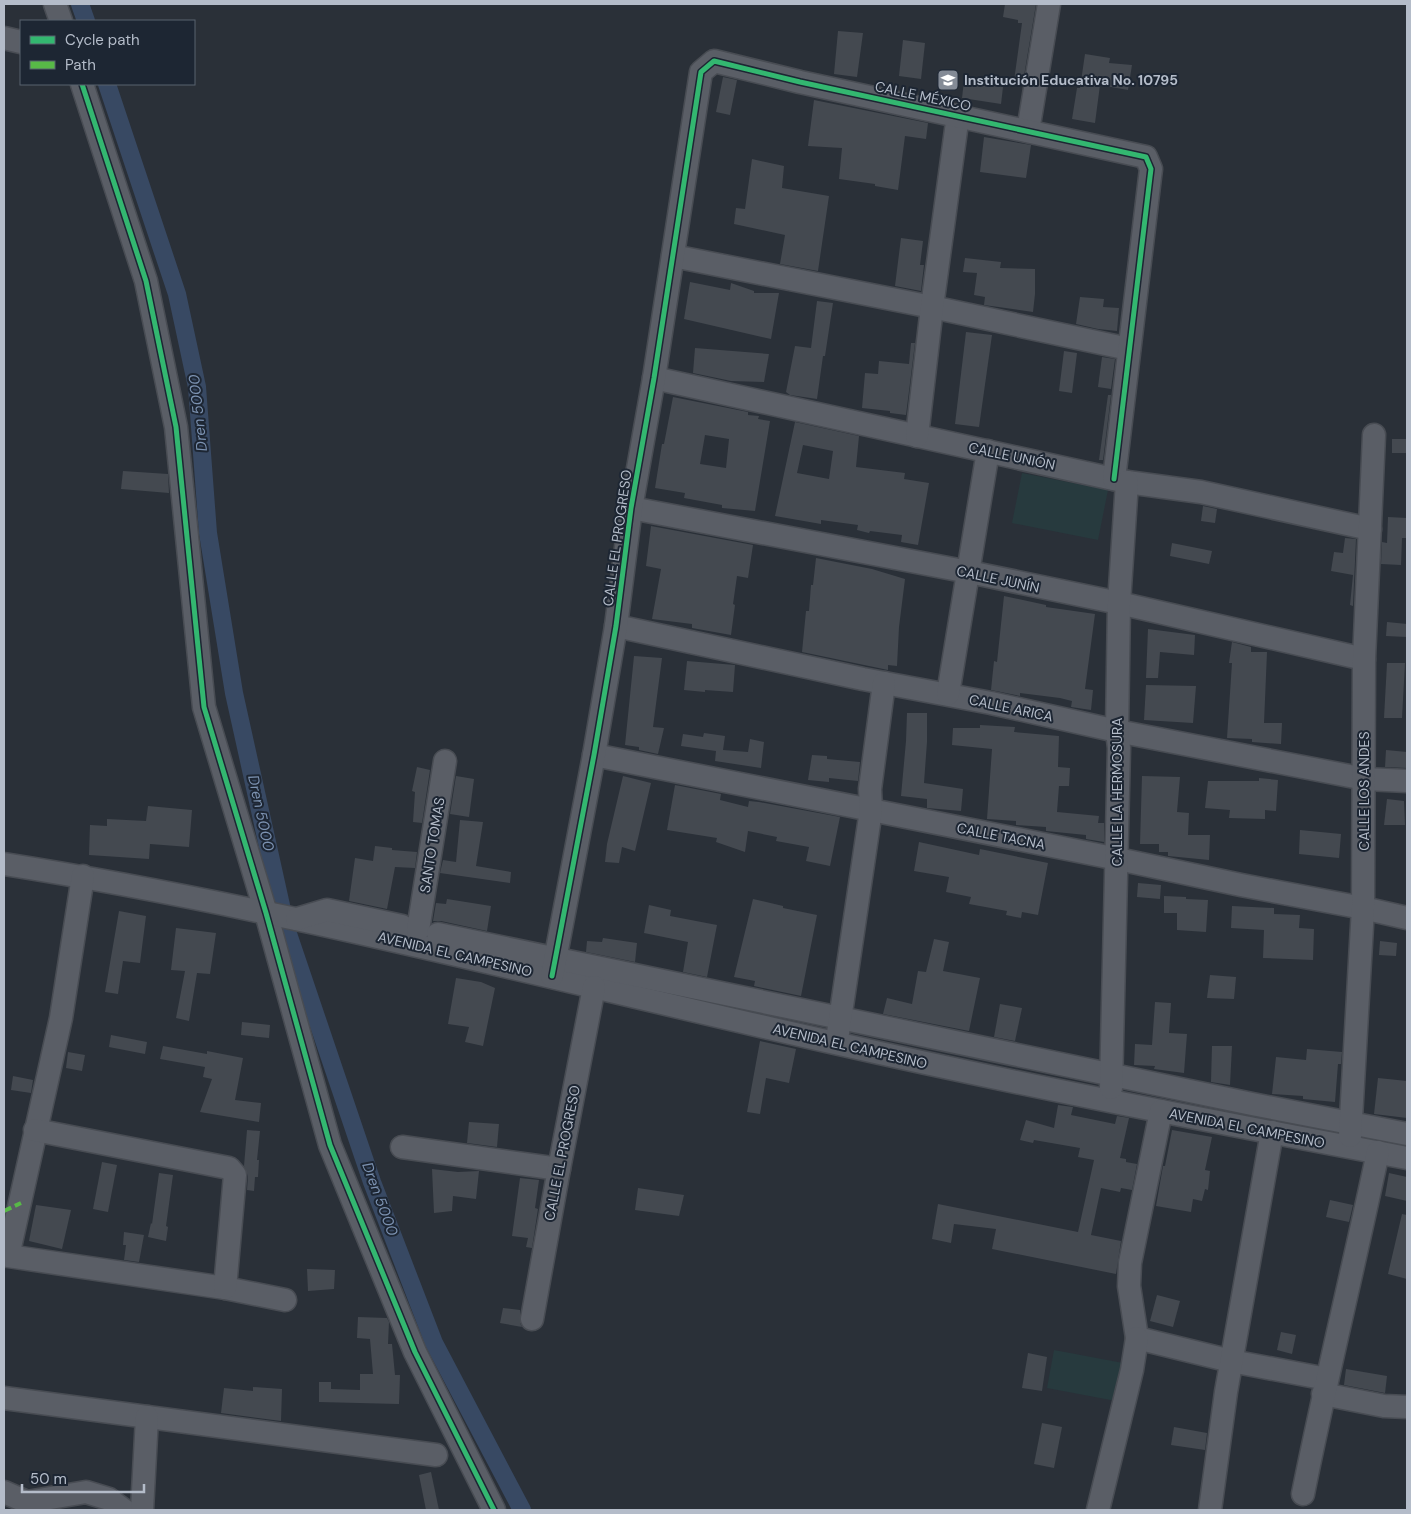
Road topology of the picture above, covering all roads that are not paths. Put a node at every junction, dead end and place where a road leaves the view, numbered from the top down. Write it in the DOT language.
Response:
graph roads {
  1 [pos="55,4"];
  2 [pos="1049,4"];
  3 [pos="61,20"];
  4 [pos="4,38"];
  5 [pos="20,42"];
  6 [pos="701,72"];
  7 [pos="82,85"];
  8 [pos="958,115"];
  9 [pos="1028,131"];
  10 [pos="1146,157"];
  11 [pos="672,256"];
  12 [pos="932,307"];
  13 [pos="1129,349"];
  14 [pos="654,378"];
  15 [pos="917,436"];
  16 [pos="1374,436"];
  17 [pos="988,451"];
  18 [pos="1120,480"];
  19 [pos="631,508"];
  20 [pos="1370,529"];
  21 [pos="968,572"];
  22 [pos="1119,604"];
  23 [pos="616,626"];
  24 [pos="1364,659"];
  25 [pos="884,683"];
  26 [pos="948,694"];
  27 [pos="1117,731"];
  28 [pos="594,755"];
  29 [pos="445,761"];
  30 [pos="1365,779"];
  31 [pos="1407,781"];
  32 [pos="871,810"];
  33 [pos="1118,859"];
  34 [pos="4,864"];
  35 [pos="83,876"];
  36 [pos="1363,908"];
  37 [pos="268,913"];
  38 [pos="1407,918"];
  39 [pos="296,919"];
  40 [pos="418,930"];
  41 [pos="554,968"];
  42 [pos="594,987"];
  43 [pos="840,1018"];
  44 [pos="836,1044"];
  45 [pos="1111,1075"];
  46 [pos="1111,1102"];
  47 [pos="1161,1111"];
  48 [pos="1351,1123"];
  49 [pos="35,1130"];
  50 [pos="1272,1132"];
  51 [pos="1407,1134"];
  52 [pos="402,1147"];
  53 [pos="1349,1147"];
  54 [pos="1378,1152"];
  55 [pos="1407,1158"];
  56 [pos="559,1169"];
  57 [pos="6,1265"];
  58 [pos="225,1288"];
  59 [pos="285,1300"];
  60 [pos="532,1319"];
  61 [pos="1137,1338"];
  62 [pos="1231,1361"];
  63 [pos="1325,1387"];
  64 [pos="4,1398"];
  65 [pos="1407,1407"];
  66 [pos="147,1417"];
  67 [pos="436,1454"];
  68 [pos="4,1492"];
  69 [pos="1303,1494"];
  70 [pos="124,1510"];
  71 [pos="142,1510"];
  72 [pos="494,1510"];
  73 [pos="1098,1510"];
  74 [pos="1210,1510"];
  1 -- 3 [label="street"];
  2 -- 9 [label="street"];
  4 -- 5 [label="street"];
  6 -- 8 [label="street, CALLE MÉXICO"];
  6 -- 11 [label="street, CALLE EL PROGRESO"];
  7 -- 37 [label="street"];
  8 -- 9 [label="street, CALLE MÉXICO"];
  8 -- 12 [label="street"];
  9 -- 10 [label="street, CALLE MÉXICO"];
  10 -- 13 [label="street, CALLE LA HERMOSURA"];
  11 -- 12 [label="street"];
  11 -- 14 [label="street, CALLE EL PROGRESO"];
  12 -- 13 [label="street"];
  12 -- 15 [label="street"];
  13 -- 18 [label="street, CALLE LA HERMOSURA"];
  14 -- 15 [label="street, CALLE UNIÓN"];
  14 -- 19 [label="street, CALLE EL PROGRESO"];
  15 -- 17 [label="street, CALLE UNIÓN"];
  16 -- 20 [label="street, CALLE LOS ANDES"];
  17 -- 18 [label="street, CALLE UNIÓN"];
  17 -- 21 [label="street"];
  18 -- 20 [label="street, CALLE UNIÓN"];
  18 -- 22 [label="street, CALLE LA HERMOSURA"];
  19 -- 21 [label="street, CALLE JUNÍN"];
  19 -- 23 [label="street, CALLE EL PROGRESO"];
  20 -- 24 [label="street, CALLE LOS ANDES"];
  21 -- 22 [label="street, CALLE JUNÍN"];
  21 -- 26 [label="street"];
  22 -- 24 [label="street, CALLE JUNÍN"];
  22 -- 27 [label="street, CALLE LA HERMOSURA"];
  23 -- 25 [label="street, CALLE ARICA"];
  23 -- 28 [label="street, CALLE EL PROGRESO"];
  24 -- 30 [label="street, CALLE LOS ANDES"];
  25 -- 26 [label="street, CALLE ARICA"];
  25 -- 32 [label="street"];
  26 -- 27 [label="street, CALLE ARICA"];
  27 -- 30 [label="street, CALLE ARICA"];
  27 -- 33 [label="street, CALLE LA HERMOSURA"];
  28 -- 32 [label="street, CALLE TACNA"];
  28 -- 41 [label="street, CALLE EL PROGRESO"];
  29 -- 40 [label="street, SANTO TOMAS"];
  30 -- 31 [label="street, CALLE ARICA"];
  30 -- 36 [label="street, CALLE LOS ANDES"];
  32 -- 33 [label="street, CALLE TACNA"];
  32 -- 43 [label="street"];
  33 -- 36 [label="street, CALLE TACNA"];
  33 -- 45 [label="street, CALLE LA HERMOSURA"];
  34 -- 35 [label="street, AVENIDA EL CAMPESINO"];
  35 -- 37 [label="street, AVENIDA EL CAMPESINO"];
  35 -- 49 [label="street"];
  36 -- 38 [label="street, CALLE TACNA"];
  36 -- 48 [label="street, CALLE LOS ANDES"];
  37 -- 39 [label="street, AVENIDA EL CAMPESINO"];
  37 -- 72 [label="street"];
  39 -- 40 [label="street, AVENIDA EL CAMPESINO"];
  39 -- 41 [label="street, AVENIDA EL CAMPESINO"];
  40 -- 41 [label="street, AVENIDA EL CAMPESINO"];
  41 -- 42 [label="street, AVENIDA EL CAMPESINO"];
  41 -- 43 [label="street, AVENIDA EL CAMPESINO"];
  42 -- 44 [label="street, AVENIDA EL CAMPESINO"];
  42 -- 56 [label="street, CALLE EL PROGRESO"];
  43 -- 44 [label="street"];
  43 -- 45 [label="street, AVENIDA EL CAMPESINO"];
  44 -- 46 [label="street, AVENIDA EL CAMPESINO"];
  45 -- 46 [label="street, CALLE LA HERMOSURA"];
  45 -- 48 [label="street, AVENIDA EL CAMPESINO"];
  46 -- 47 [label="street, AVENIDA EL CAMPESINO"];
  47 -- 50 [label="street, AVENIDA EL CAMPESINO"];
  47 -- 61 [label="street"];
  48 -- 51 [label="street, AVENIDA EL CAMPESINO"];
  48 -- 53 [label="street, CALLE LOS ANDES"];
  49 -- 57 [label="street"];
  49 -- 58 [label="street"];
  50 -- 53 [label="street, AVENIDA EL CAMPESINO"];
  50 -- 62 [label="street"];
  52 -- 56 [label="street"];
  53 -- 54 [label="street, AVENIDA EL CAMPESINO"];
  54 -- 55 [label="street, AVENIDA EL CAMPESINO"];
  54 -- 63 [label="street"];
  56 -- 60 [label="street, CALLE EL PROGRESO"];
  57 -- 58 [label="street"];
  58 -- 59 [label="street"];
  61 -- 62 [label="street"];
  61 -- 73 [label="street"];
  62 -- 63 [label="street"];
  62 -- 74 [label="street"];
  63 -- 65 [label="street"];
  63 -- 69 [label="street"];
  64 -- 66 [label="street"];
  66 -- 67 [label="street"];
  66 -- 71 [label="street"];
  68 -- 70 [label="street"];
}
